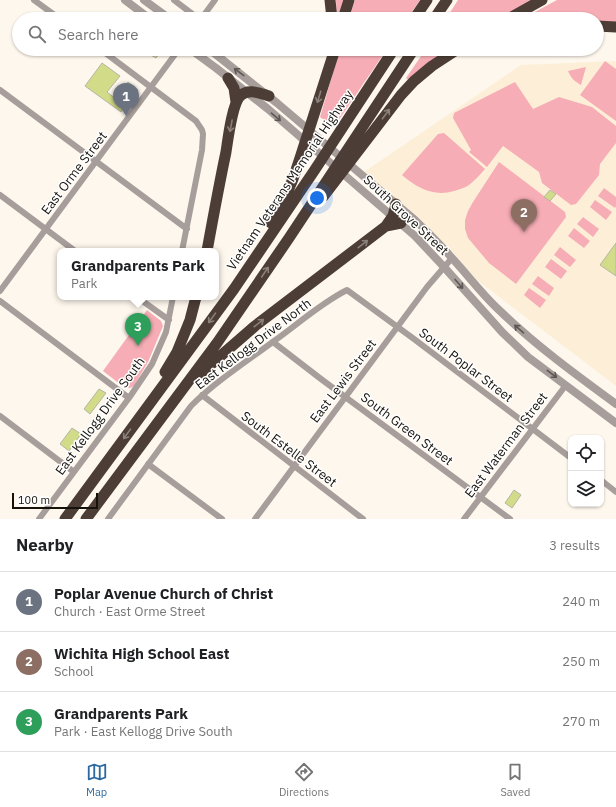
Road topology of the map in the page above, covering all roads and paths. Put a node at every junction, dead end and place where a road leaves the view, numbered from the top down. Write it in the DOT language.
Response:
graph roads {
  1 [pos="34,0"];
  2 [pos="125,0"];
  3 [pos="144,0"];
  4 [pos="174,0"];
  5 [pos="215,0"];
  6 [pos="330,0"];
  7 [pos="349,0"];
  8 [pos="427,0"];
  9 [pos="447,0"];
  10 [pos="542,0"];
  11 [pos="50,12"];
  12 [pos="141,12"];
  13 [pos="160,12"];
  14 [pos="190,12"];
  15 [pos="206,12"];
  16 [pos="331,12"];
  17 [pos="345,12"];
  18 [pos="419,12"];
  19 [pos="439,12"];
  20 [pos="521,12"];
  21 [pos="604,26"];
  22 [pos="616,27"];
  23 [pos="109,56"];
  24 [pos="174,56"];
  25 [pos="199,56"];
  26 [pos="218,56"];
  27 [pos="329,56"];
  28 [pos="333,56"];
  29 [pos="389,56"];
  30 [pos="410,56"];
  31 [pos="447,56"];
  32 [pos="228,78"];
  33 [pos="324,81"];
  34 [pos="151,87"];
  35 [pos="0,90"];
  36 [pos="246,92"];
  37 [pos="268,96"];
  38 [pos="236,102"];
  39 [pos="358,143"];
  40 [pos="96,161"];
  41 [pos="0,195"];
  42 [pos="396,204"];
  43 [pos="397,220"];
  44 [pos="46,229"];
  45 [pos="187,229"];
  46 [pos="71,248"];
  47 [pos="183,248"];
  48 [pos="208,248"];
  49 [pos="452,258"];
  50 [pos="444,267"];
  51 [pos="234,289"];
  52 [pos="347,290"];
  53 [pos="0,291"];
  54 [pos="141,300"];
  55 [pos="172,300"];
  56 [pos="195,300"];
  57 [pos="0,301"];
  58 [pos="169,320"];
  59 [pos="397,327"];
  60 [pos="273,342"];
  61 [pos="566,385"];
  62 [pos="202,396"];
  63 [pos="345,397"];
  64 [pos="129,398"];
  65 [pos="616,404"];
  66 [pos="169,407"];
  67 [pos="142,414"];
  68 [pos="0,416"];
  69 [pos="616,423"];
  70 [pos="532,428"];
  71 [pos="568,456"];
  72 [pos="148,464"];
  73 [pos="294,466"];
  74 [pos="74,472"];
  75 [pos="604,482"];
  76 [pos="616,492"];
  77 [pos="480,497"];
  78 [pos="39,519"];
  79 [pos="65,519"];
  80 [pos="88,519"];
  81 [pos="108,519"];
  82 [pos="222,519"];
  83 [pos="255,519"];
  84 [pos="363,519"];
  85 [pos="464,519"];
  86 [pos="510,519"];
  1 -- 11 [label="street"];
  2 -- 12 [label="street"];
  3 -- 13 [label="street"];
  4 -- 14 [label="street"];
  5 -- 15 [label="street"];
  6 -- 16 [label="highway"];
  7 -- 17 [label="highway"];
  8 -- 18 [label="highway"];
  9 -- 19 [label="highway"];
  10 -- 20 [label="highway"];
  21 -- 22 [label="highway"];
  23 -- 34 [label="street"];
  24 -- 34 [label="street, East Orme Street"];
  25 -- 32 [label="street, South Grove Street"];
  37 -- 26 [label="street, South Grove Street, one-way"];
  27 -- 33 [label="highway"];
  28 -- 33 [label="highway"];
  29 -- 51 [label="highway, Vietnam Veterans Memorial Highway"];
  30 -- 39 [label="highway"];
  39 -- 31 [label="highway, one-way"];
  32 -- 36 [label="street, South Grove Street"];
  32 -- 38 [label="highway"];
  33 -- 51 [label="highway, one-way"];
  34 -- 40 [label="street, East Orme Street"];
  34 -- 45 [label="street"];
  35 -- 40 [label="street"];
  36 -- 37 [label="highway"];
  36 -- 38 [label="highway"];
  36 -- 43 [label="street, South Grove Street, one-way"];
  37 -- 42 [label="street, South Grove Street"];
  38 -- 48 [label="highway, one-way"];
  66 -- 39 [label="highway, one-way"];
  40 -- 44 [label="street, East Orme Street"];
  40 -- 45 [label="street"];
  41 -- 44 [label="street"];
  42 -- 43 [label="highway"];
  42 -- 49 [label="street, South Grove Street"];
  43 -- 50 [label="street, South Grove Street"];
  66 -- 43 [label="highway, one-way"];
  44 -- 46 [label="street"];
  44 -- 53 [label="street, East Orme Street"];
  45 -- 47 [label="street"];
  49 -- 50 [label="street, East Lewis Street"];
  65 -- 49 [label="street, South Grove Street, one-way"];
  50 -- 59 [label="street, East Lewis Street"];
  50 -- 61 [label="street, South Grove Street, one-way"];
  51 -- 67 [label="highway, Vietnam Veterans Memorial Highway, one-way"];
  52 -- 59 [label="street, South Poplar Street"];
  52 -- 60 [label="street, East Kellogg Drive North"];
  54 -- 58 [label="street"];
  55 -- 58 [label="street, East Kellogg Drive South"];
  56 -- 67 [label="highway"];
  57 -- 64 [label="street"];
  58 -- 64 [label="street, East Kellogg Drive South"];
  59 -- 63 [label="street, East Lewis Street"];
  59 -- 70 [label="street, South Poplar Street"];
  60 -- 62 [label="street, East Kellogg Drive North"];
  60 -- 63 [label="street, South Green Street"];
  61 -- 69 [label="street, South Grove Street"];
  61 -- 70 [label="street, East Waterman Street"];
  62 -- 72 [label="street, East Kellogg Drive North"];
  62 -- 73 [label="street, South Estelle Street"];
  63 -- 73 [label="street, East Lewis Street"];
  63 -- 77 [label="street, South Green Street"];
  64 -- 74 [label="street, East Kellogg Drive South"];
  66 -- 80 [label="highway"];
  67 -- 79 [label="highway, Vietnam Veterans Memorial Highway, one-way"];
  68 -- 74 [label="street"];
  70 -- 71 [label="street, South Poplar Street"];
  70 -- 77 [label="street, East Waterman Street"];
  72 -- 81 [label="street, East Kellogg Drive North"];
  72 -- 82 [label="street"];
  73 -- 83 [label="street, East Lewis Street"];
  73 -- 84 [label="street, South Estelle Street"];
  74 -- 78 [label="street, East Kellogg Drive South"];
  75 -- 76 [label="street"];
  77 -- 85 [label="street, East Waterman Street"];
  77 -- 86 [label="street, South Green Street"];
}
